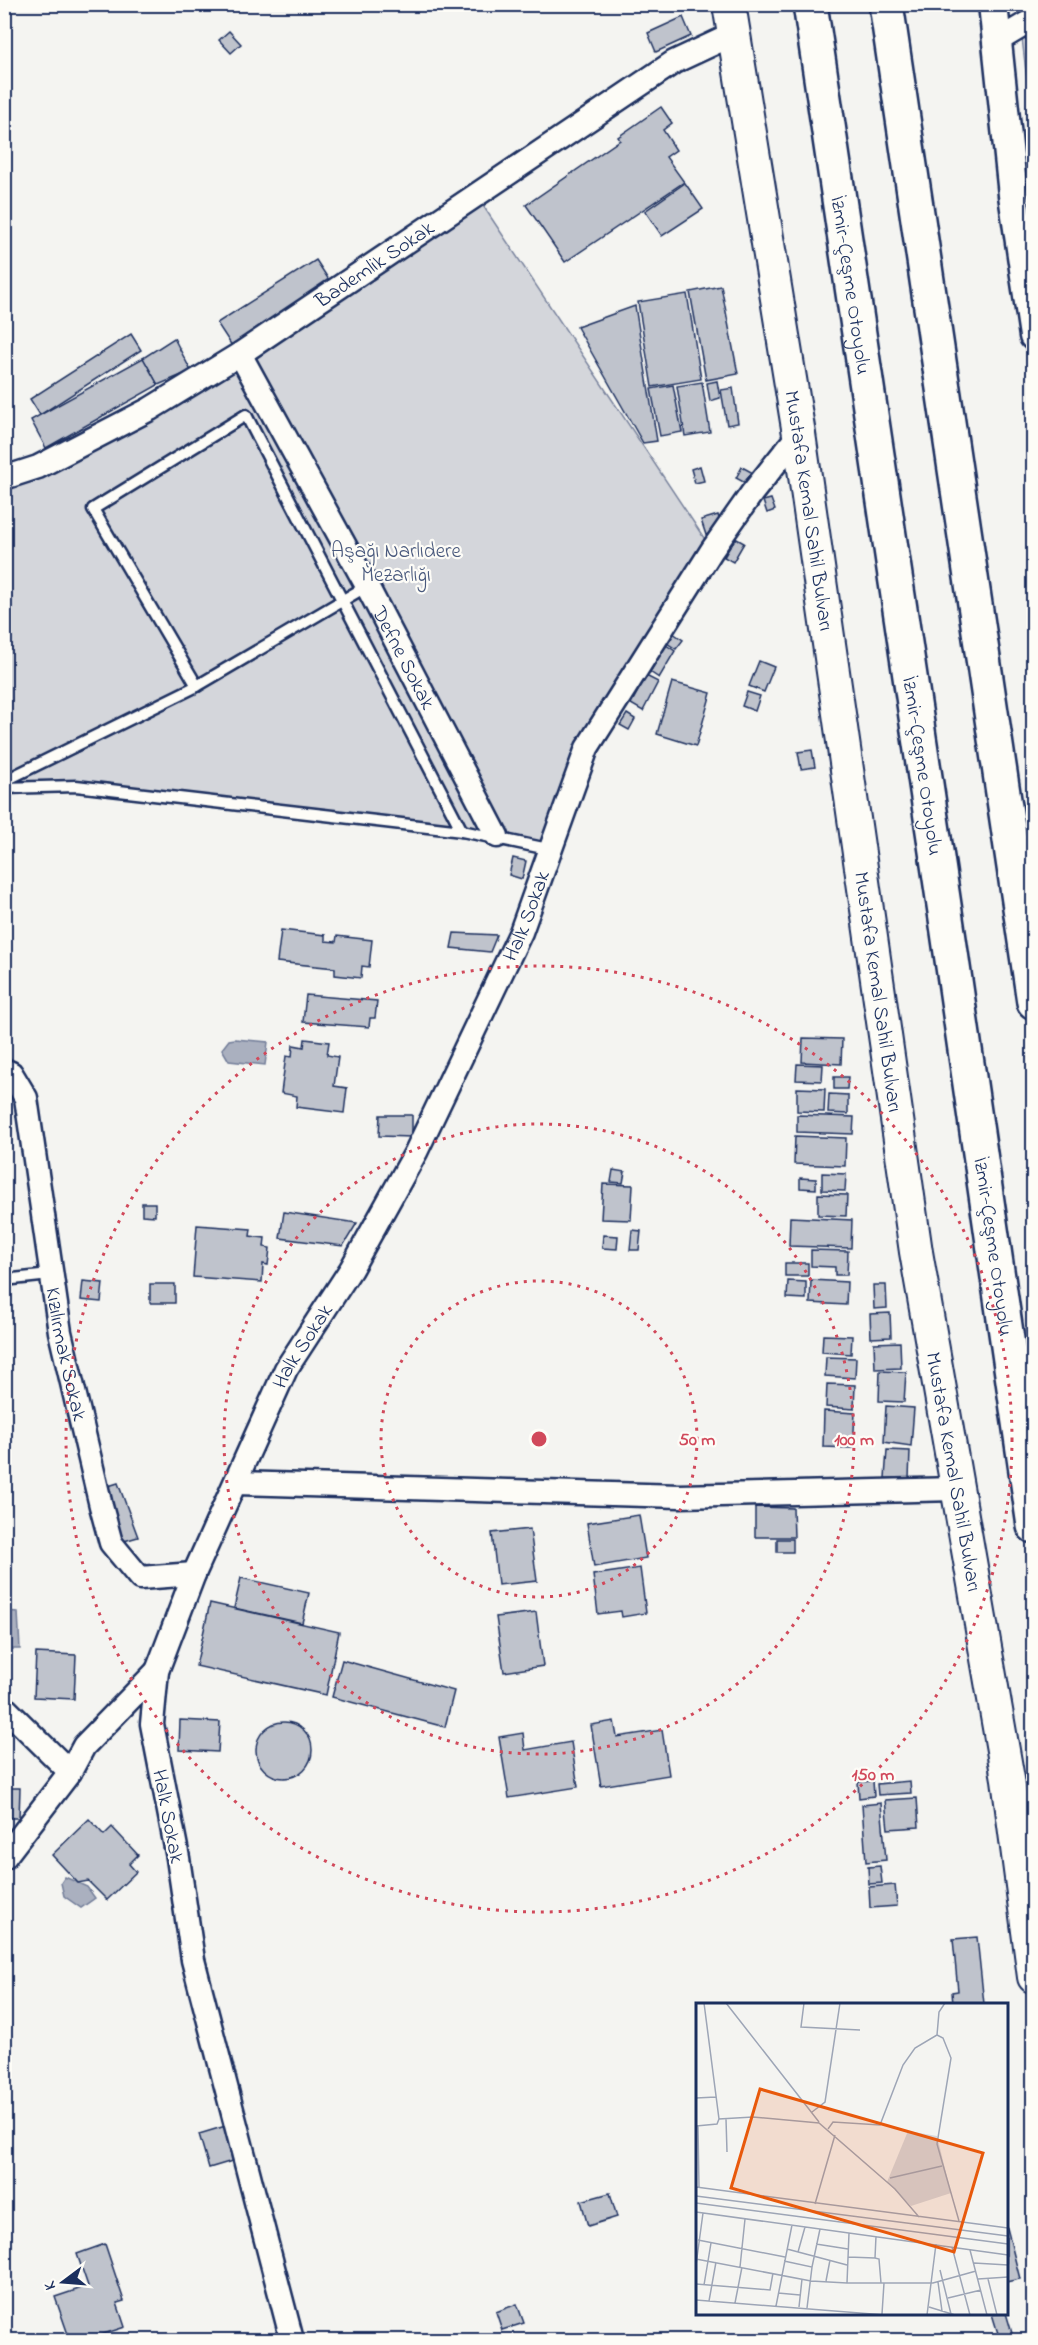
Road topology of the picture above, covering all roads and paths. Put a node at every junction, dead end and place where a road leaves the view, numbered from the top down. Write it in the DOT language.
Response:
graph roads {
  1 [pos="810,4"];
  2 [pos="886,4"];
  3 [pos="993,4"];
  4 [pos="732,19"];
  5 [pos="1034,19"];
  6 [pos="997,41"];
  7 [pos="1023,193"];
  8 [pos="1034,336"];
  9 [pos="240,354"];
  10 [pos="799,434"];
  11 [pos="4,478"];
  12 [pos="367,586"];
  13 [pos="342,599"];
  14 [pos="197,686"];
  15 [pos="4,781"];
  16 [pos="4,788"];
  17 [pos="462,831"];
  18 [pos="497,836"];
  19 [pos="548,849"];
  20 [pos="1034,1002"];
  21 [pos="4,1070"];
  22 [pos="50,1275"];
  23 [pos="4,1280"];
  24 [pos="236,1483"];
  25 [pos="956,1489"];
  26 [pos="1034,1526"];
  27 [pos="194,1574"];
  28 [pos="157,1671"];
  29 [pos="4,1707"];
  30 [pos="70,1772"];
  31 [pos="4,1858"];
  32 [pos="1034,1977"];
  33 [pos="292,2340"];
  1 -- 26 [label="highway, İzmir-Çeşme Otoyolu"];
  2 -- 20 [label="highway"];
  3 -- 6 [label="street"];
  4 -- 9 [label="street, Bademlik Sokak"];
  4 -- 10 [label="main road, Mustafa Kemal Sahil Bulvarı"];
  5 -- 6 [label="street"];
  6 -- 7 [label="street"];
  7 -- 8 [label="street"];
  9 -- 11 [label="street, Bademlik Sokak"];
  9 -- 12 [label="street, Defne Sokak"];
  10 -- 19 [label="street, Halk Sokak"];
  10 -- 25 [label="main road, Mustafa Kemal Sahil Bulvarı"];
  12 -- 13 [label="lane"];
  12 -- 18 [label="street, Defne Sokak"];
  13 -- 14 [label="lane"];
  13 -- 14 [label="lane"];
  13 -- 17 [label="lane"];
  14 -- 15 [label="lane"];
  16 -- 17 [label="lane"];
  17 -- 18 [label="lane"];
  18 -- 19 [label="lane"];
  19 -- 24 [label="street, Halk Sokak"];
  21 -- 22 [label="street, Kızılırmak Sokak"];
  22 -- 23 [label="lane"];
  22 -- 27 [label="street, Kızılırmak Sokak"];
  24 -- 25 [label="street"];
  24 -- 27 [label="street, Halk Sokak"];
  25 -- 32 [label="main road, Mustafa Kemal Sahil Bulvarı"];
  27 -- 28 [label="street, Halk Sokak"];
  28 -- 30 [label="street"];
  28 -- 33 [label="street, Halk Sokak"];
  29 -- 30 [label="street"];
  30 -- 31 [label="street"];
}
